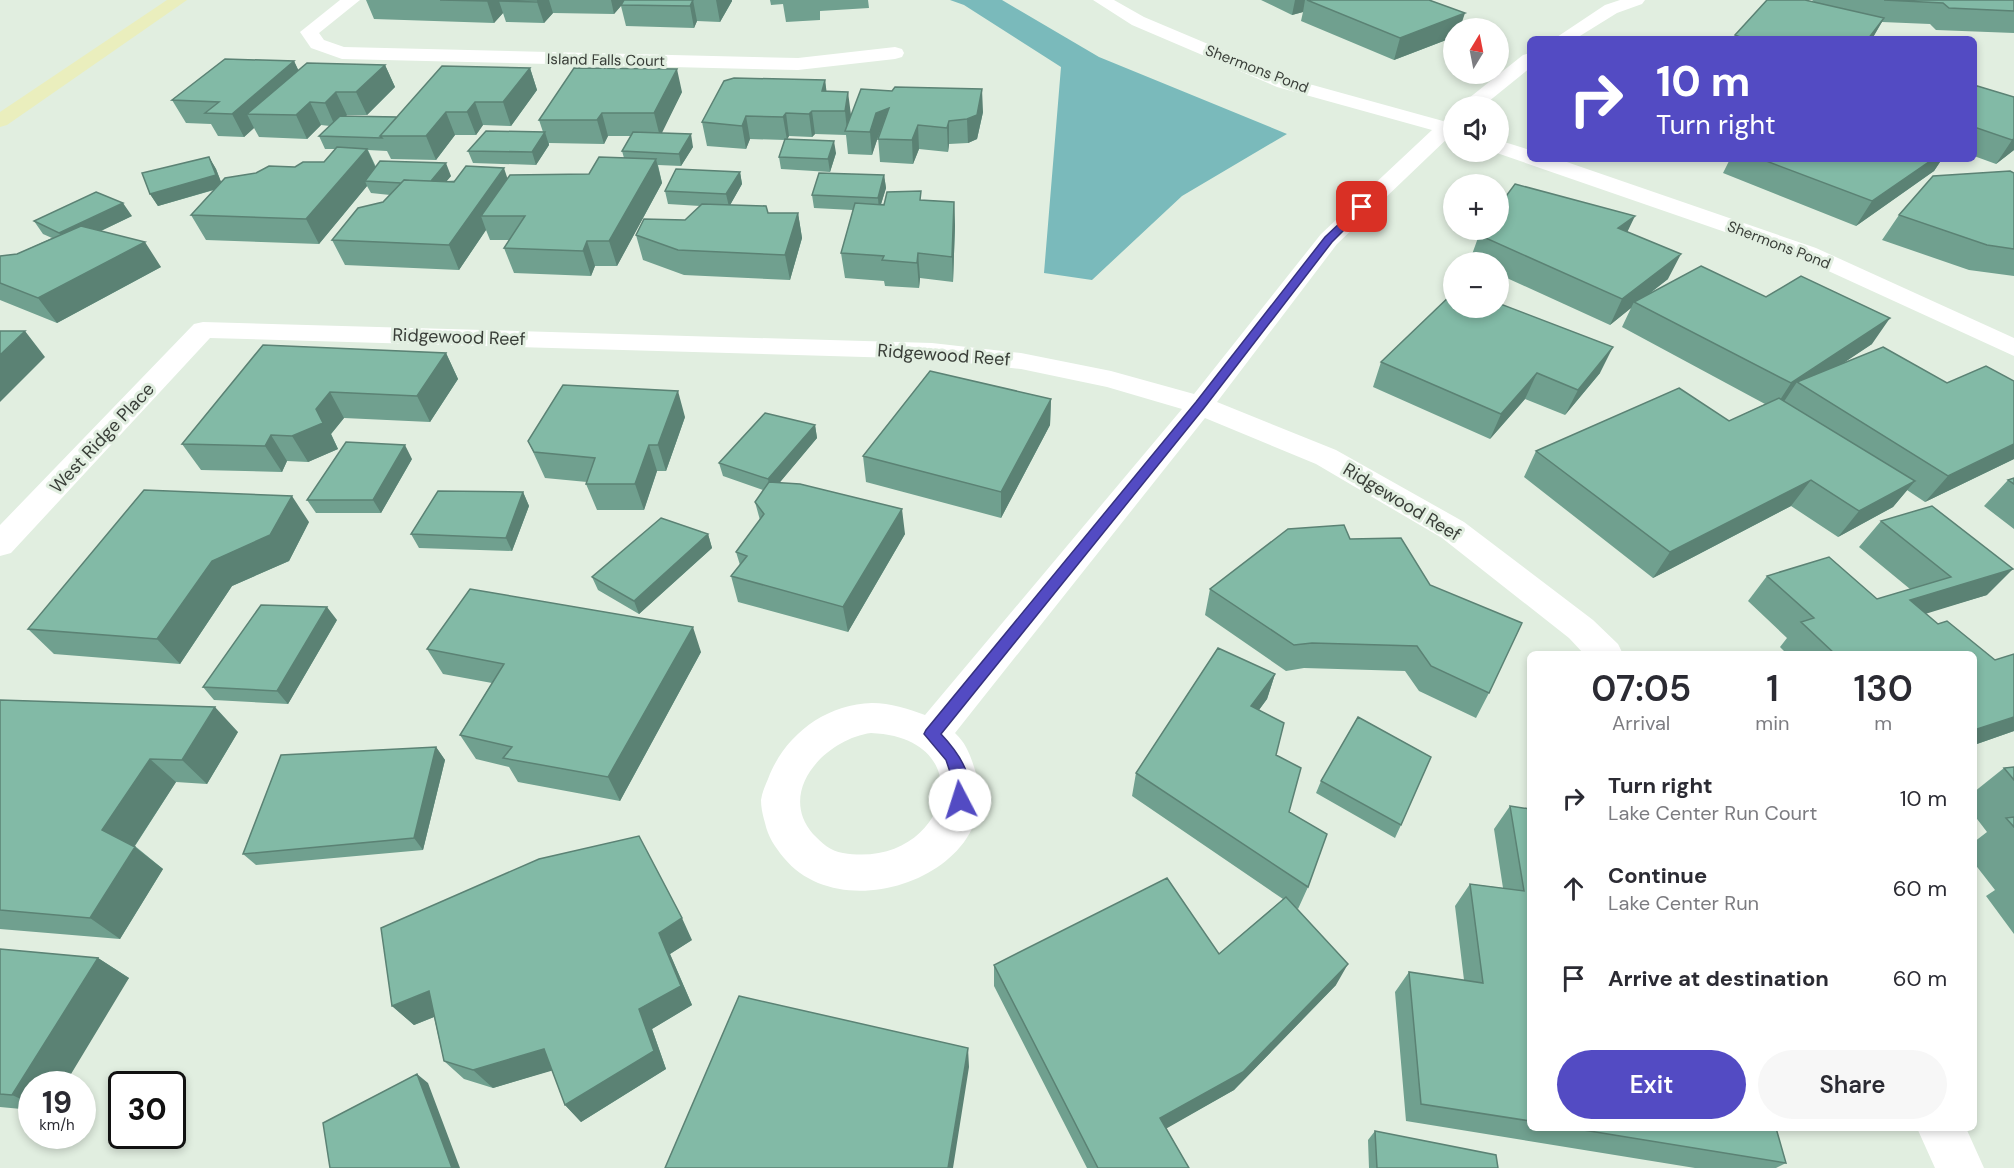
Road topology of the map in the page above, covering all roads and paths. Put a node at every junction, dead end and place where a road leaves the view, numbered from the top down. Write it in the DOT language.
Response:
graph roads {
  1 [pos="178,0"];
  2 [pos="351,0"];
  3 [pos="1102,0"];
  4 [pos="1636,0"];
  5 [pos="1568,36"];
  6 [pos="895,53"];
  7 [pos="1527,61"];
  8 [pos="1484,96"];
  9 [pos="0,121"];
  10 [pos="1443,124"];
  11 [pos="1443,133"];
  12 [pos="1509,149"];
  13 [pos="1527,155"];
  14 [pos="1546,162"];
  15 [pos="203,330"];
  16 [pos="2014,348"];
  17 [pos="1200,405"];
  18 [pos="0,545"];
  19 [pos="1603,651"];
  20 [pos="932,734"];
  21 [pos="1942,1131"];
  22 [pos="1960,1168"];
  1 -- 9 [label="main road"];
  2 -- 6 [label="street, Island Falls Court"];
  3 -- 10 [label="street, Shermons Pond"];
  4 -- 5 [label="street"];
  7 -- 8 [label="street"];
  11 -- 17 [label="street"];
  12 -- 13 [label="street"];
  14 -- 16 [label="street, Shermons Pond"];
  15 -- 17 [label="street, Ridgewood Reef"];
  15 -- 18 [label="street, West Ridge Place"];
  17 -- 19 [label="street, Ridgewood Reef"];
  17 -- 20 [label="street"];
  20 -- 20 [label="street"];
  21 -- 22 [label="street"];
}
